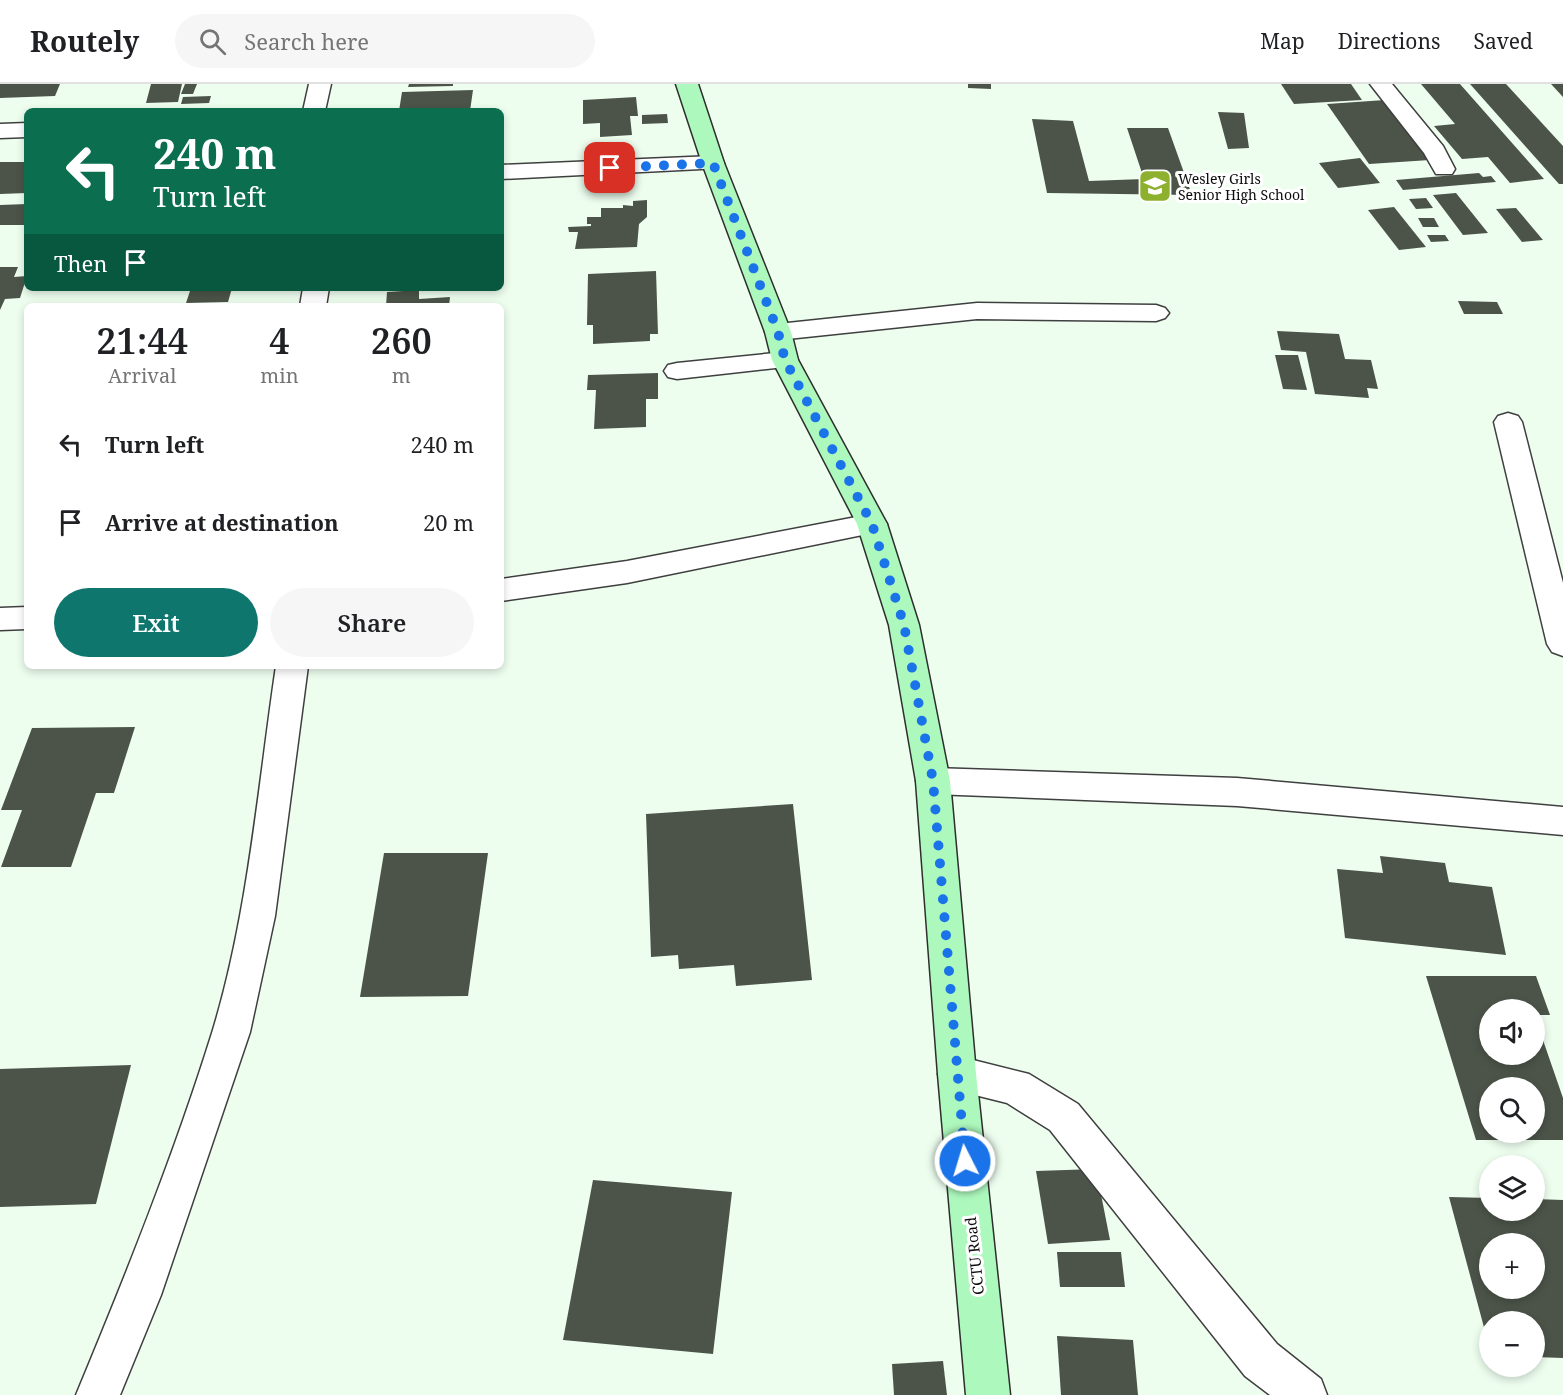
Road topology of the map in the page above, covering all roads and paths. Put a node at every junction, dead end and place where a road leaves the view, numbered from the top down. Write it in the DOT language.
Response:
graph roads {
  1 [pos="320,84"];
  2 [pos="687,84"];
  3 [pos="1381,84"];
  4 [pos="315,108"];
  5 [pos="24,130"];
  6 [pos="0,131"];
  7 [pos="713,163"];
  8 [pos="1444,169"];
  9 [pos="504,172"];
  10 [pos="1155,313"];
  11 [pos="781,346"];
  12 [pos="677,371"];
  13 [pos="1508,422"];
  14 [pos="872,524"];
  15 [pos="504,590"];
  16 [pos="24,618"];
  17 [pos="0,619"];
  18 [pos="1563,644"];
  19 [pos="292,669"];
  20 [pos="933,781"];
  21 [pos="1563,821"];
  22 [pos="957,1074"];
  23 [pos="98,1395"];
  24 [pos="988,1395"];
  25 [pos="1305,1395"];
  1 -- 4 [label="street"];
  2 -- 7 [label="street, CCTU Road"];
  3 -- 8 [label="street"];
  5 -- 6 [label="street"];
  7 -- 9 [label="street"];
  7 -- 11 [label="street, CCTU Road"];
  10 -- 11 [label="street"];
  11 -- 12 [label="street"];
  11 -- 14 [label="street, CCTU Road"];
  13 -- 18 [label="street"];
  14 -- 15 [label="street"];
  14 -- 20 [label="street, CCTU Road"];
  16 -- 17 [label="street"];
  19 -- 23 [label="street"];
  20 -- 21 [label="street"];
  20 -- 22 [label="street, CCTU Road"];
  22 -- 24 [label="street, CCTU Road"];
  22 -- 25 [label="street"];
}
